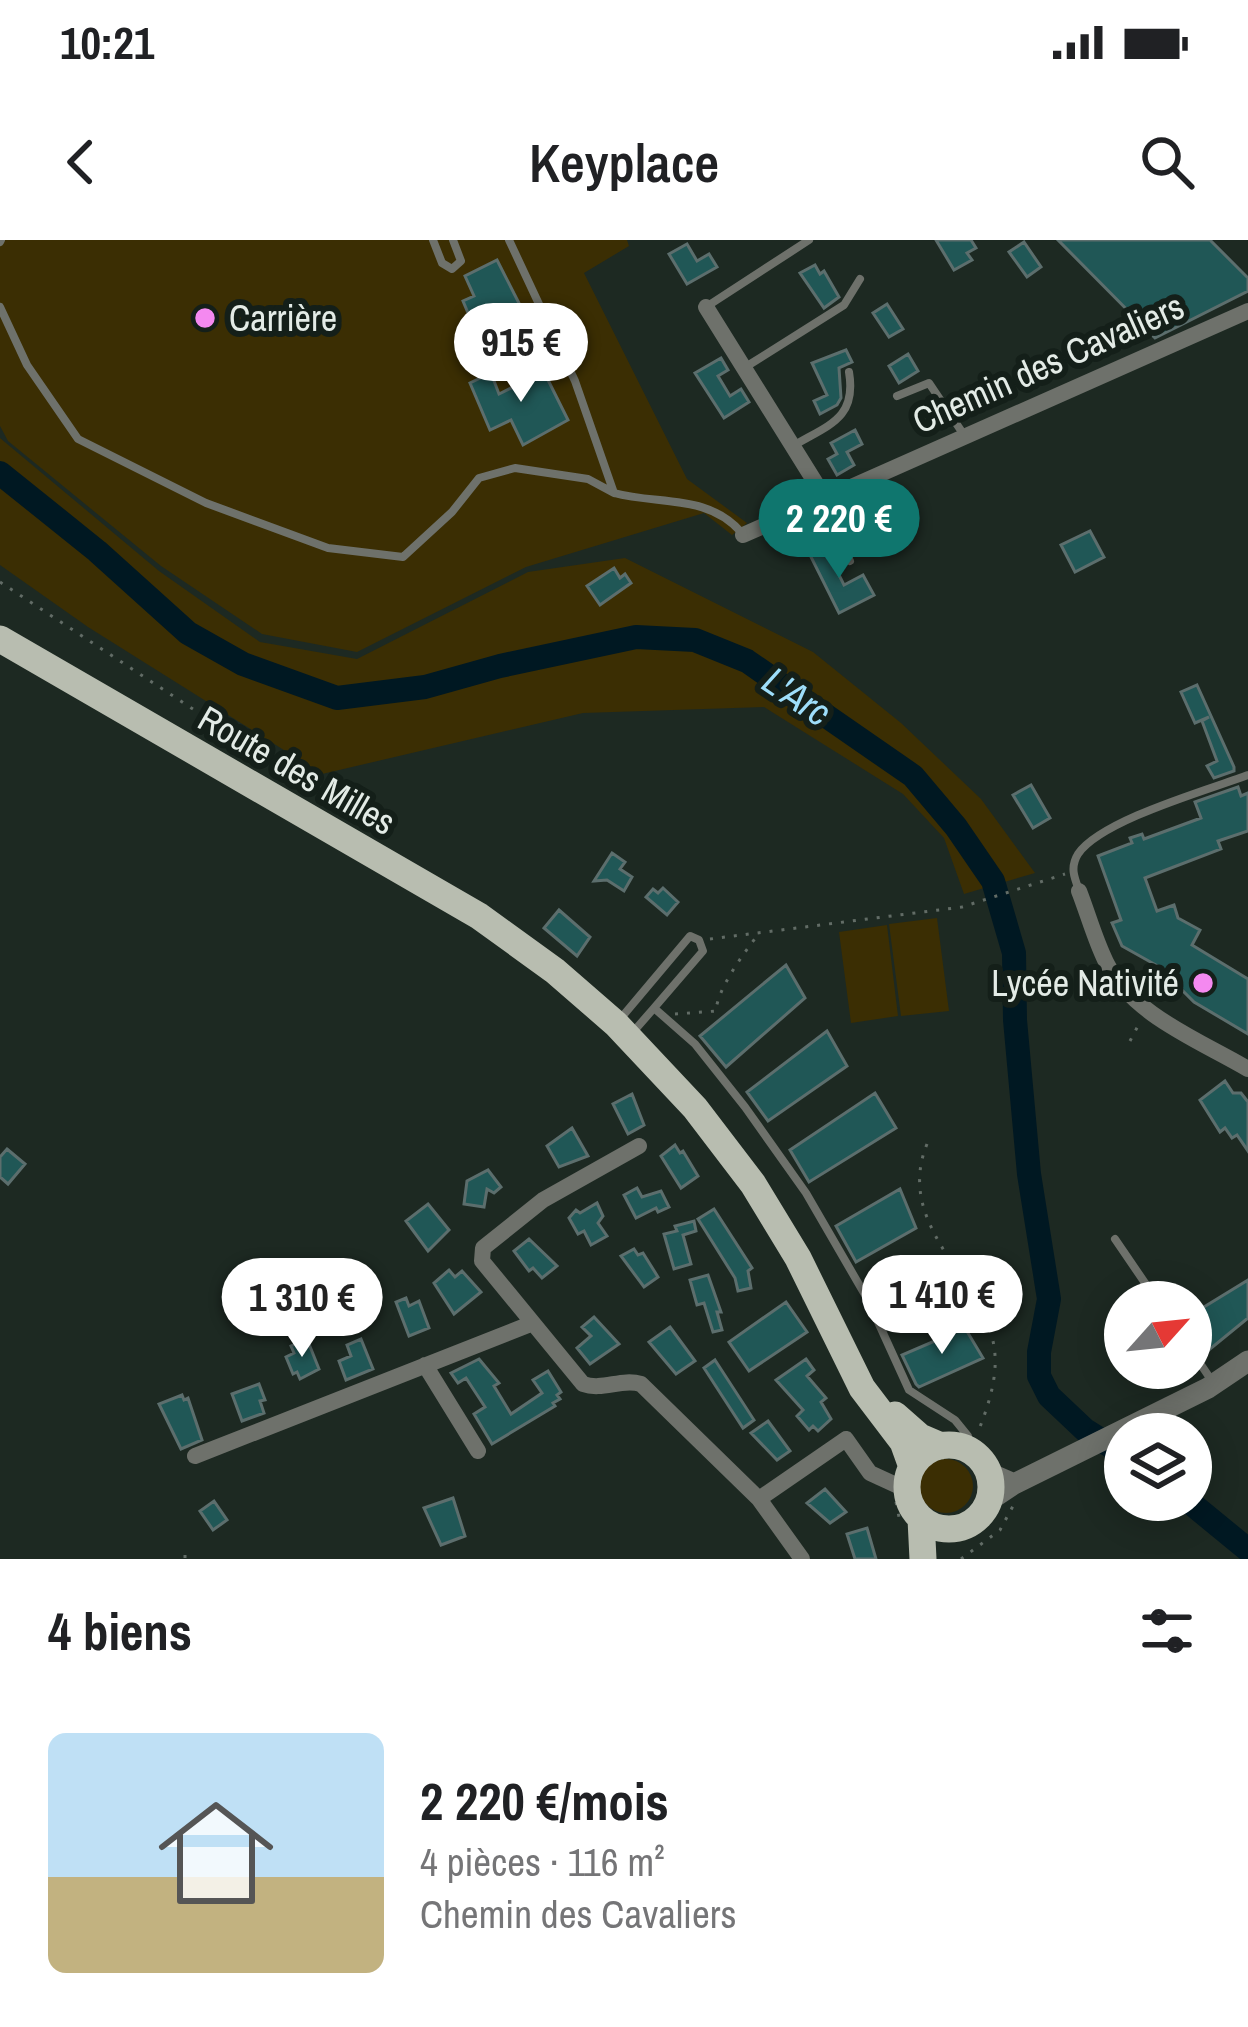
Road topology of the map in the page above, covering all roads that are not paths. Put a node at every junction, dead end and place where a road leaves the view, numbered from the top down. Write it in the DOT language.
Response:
graph roads {
  1 [pos="433,240"];
  2 [pos="453,240"];
  3 [pos="509,240"];
  4 [pos="809,240"];
  5 [pos="860,279"];
  6 [pos="706,307"];
  7 [pos="0,308"];
  8 [pos="1248,311"];
  9 [pos="744,368"];
  10 [pos="849,372"];
  11 [pos="897,396"];
  12 [pos="964,435"];
  13 [pos="793,446"];
  14 [pos="614,493"];
  15 [pos="825,498"];
  16 [pos="743,535"];
  17 [pos="850,561"];
  18 [pos="0,639"];
  19 [pos="1248,775"];
  20 [pos="1079,891"];
  21 [pos="632,1022"];
  22 [pos="1248,1069"];
  23 [pos="639,1145"];
  24 [pos="1115,1239"];
  25 [pos="1144,1281"];
  26 [pos="533,1322"];
  27 [pos="1248,1361"];
  28 [pos="425,1365"];
  29 [pos="1212,1382"];
  30 [pos="1214,1385"];
  31 [pos="862,1422"];
  32 [pos="846,1439"];
  33 [pos="973,1445"];
  34 [pos="941,1446"];
  35 [pos="478,1451"];
  36 [pos="195,1456"];
  37 [pos="906,1480"];
  38 [pos="1006,1487"];
  39 [pos="759,1498"];
  40 [pos="921,1519"];
  41 [pos="954,1529"];
  42 [pos="802,1559"];
  43 [pos="923,1559"];
  44 [pos="937,1559"];
  1 -- 2 [label="lane"];
  3 -- 14 [label="lane"];
  4 -- 6 [label="lane"];
  5 -- 9 [label="lane"];
  6 -- 9 [label="street"];
  7 -- 14 [label="lane"];
  8 -- 12 [label="street, Chemin des Cavaliers"];
  9 -- 13 [label="street"];
  10 -- 13 [label="lane"];
  11 -- 12 [label="lane"];
  12 -- 15 [label="street, Chemin des Cavaliers"];
  13 -- 15 [label="street"];
  14 -- 16 [label="lane"];
  15 -- 16 [label="street, Chemin des Cavaliers"];
  15 -- 17 [label="lane"];
  18 -- 21 [label="main road, Route des Milles"];
  19 -- 20 [label="lane"];
  20 -- 22 [label="street"];
  21 -- 21 [label="lane"];
  21 -- 33 [label="lane"];
  21 -- 34 [label="main road, Route des Milles"];
  21 -- 37 [label="main road, Route des Milles"];
  23 -- 26 [label="street"];
  24 -- 25 [label="lane"];
  26 -- 28 [label="street"];
  26 -- 39 [label="street"];
  27 -- 30 [label="street"];
  28 -- 35 [label="street"];
  28 -- 36 [label="street"];
  29 -- 30 [label="lane"];
  30 -- 38 [label="street"];
  31 -- 32 [label="street"];
  32 -- 37 [label="street"];
  32 -- 39 [label="street"];
  33 -- 34 [label="main road"];
  33 -- 38 [label="main road"];
  34 -- 37 [label="main road"];
  37 -- 40 [label="main road"];
  38 -- 41 [label="main road"];
  39 -- 42 [label="street"];
  40 -- 41 [label="main road"];
  40 -- 43 [label="main road"];
  41 -- 44 [label="main road"];
}
